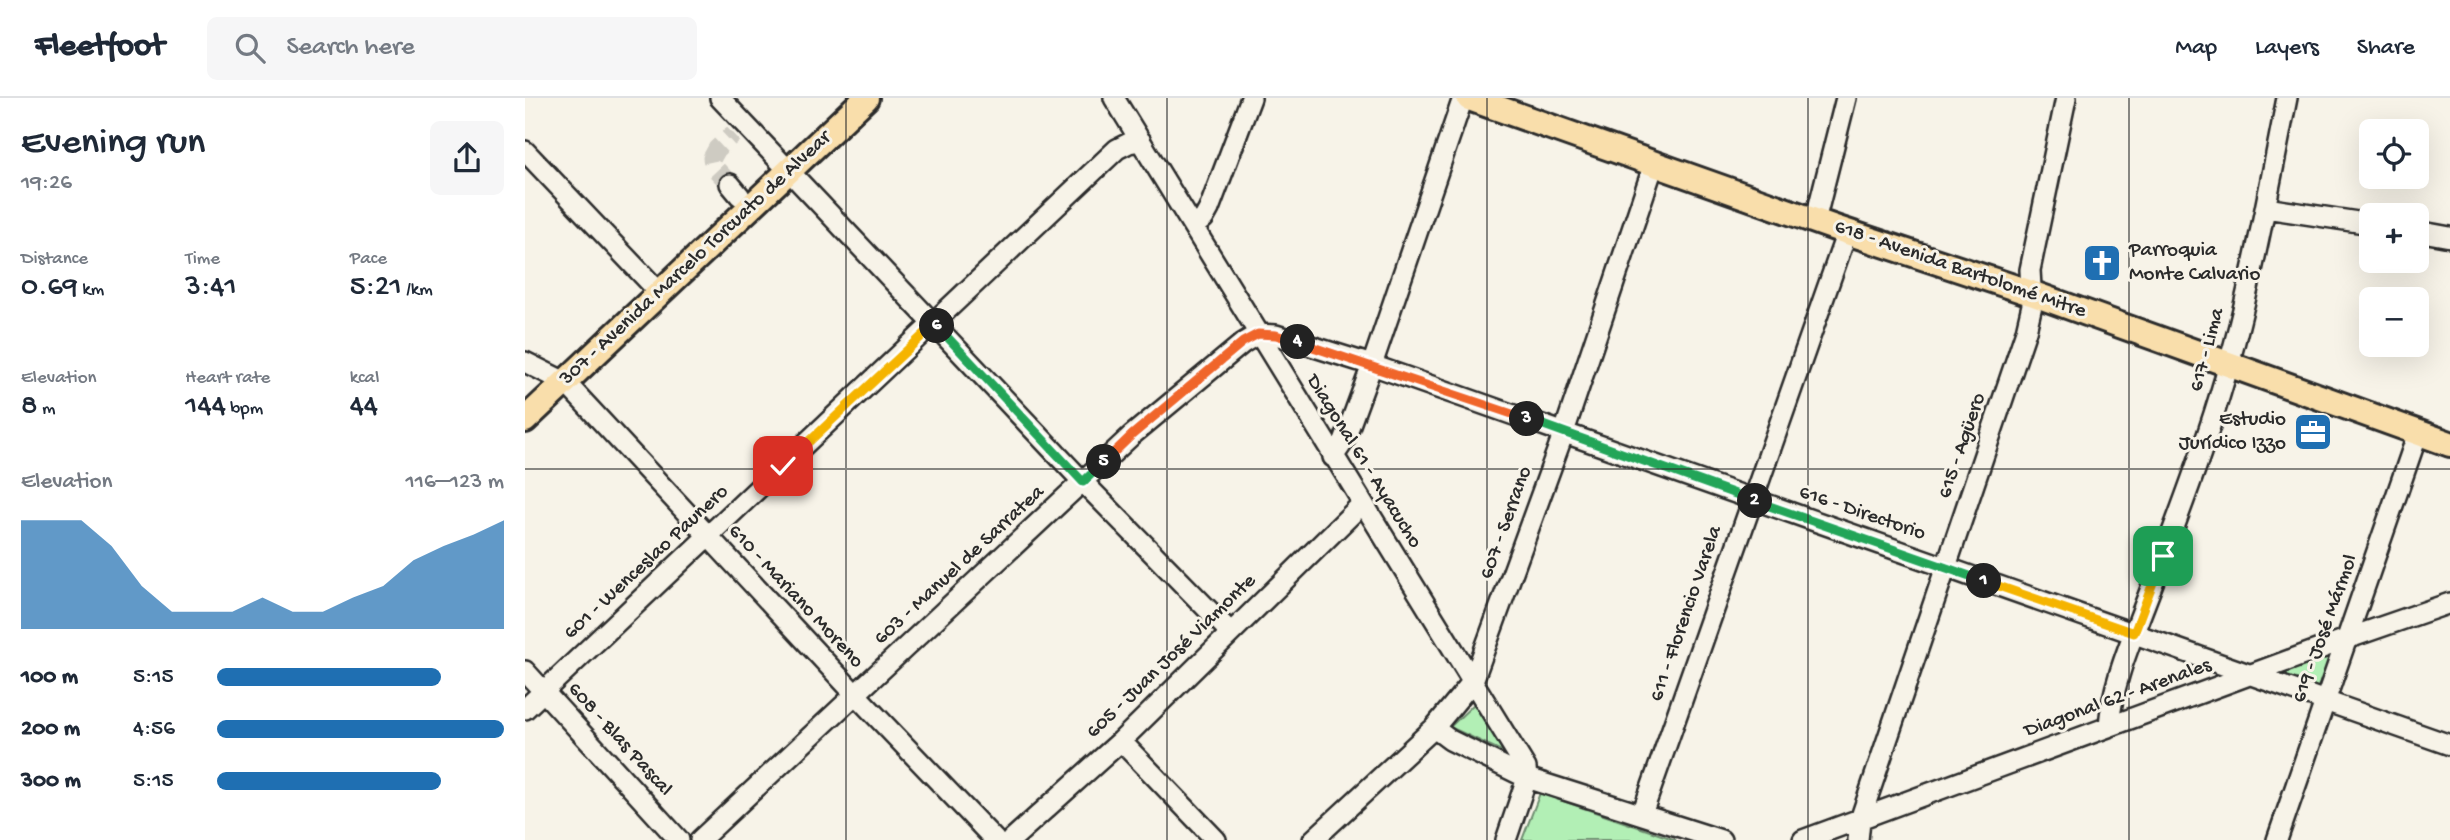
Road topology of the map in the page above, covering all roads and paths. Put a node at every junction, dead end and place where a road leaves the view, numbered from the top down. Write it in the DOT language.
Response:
graph roads {
  1 [pos="720,98"];
  2 [pos="845,98"];
  3 [pos="866,98"];
  4 [pos="1114,98"];
  5 [pos="1251,98"];
  6 [pos="1464,98"];
  7 [pos="1469,98"];
  8 [pos="1846,98"];
  9 [pos="2066,98"];
  10 [pos="2287,98"];
  11 [pos="1507,104"];
  12 [pos="1141,141"];
  13 [pos="525,151"];
  14 [pos="1654,164"];
  15 [pos="784,165"];
  16 [pos="2266,208"];
  17 [pos="1815,221"];
  18 [pos="2359,222"];
  19 [pos="1194,227"];
  20 [pos="1847,232"];
  21 [pos="2429,233"];
  22 [pos="2450,237"];
  23 [pos="655,287"];
  24 [pos="2031,293"];
  25 [pos="935,324"];
  26 [pos="1258,334"];
  27 [pos="525,362"];
  28 [pos="1372,365"];
  29 [pos="2229,365"];
  30 [pos="559,378"];
  31 [pos="525,400"];
  32 [pos="525,420"];
  33 [pos="1564,432"];
  34 [pos="2419,433"];
  35 [pos="2450,444"];
  36 [pos="1333,457"];
  37 [pos="1083,482"];
  38 [pos="1751,500"];
  39 [pos="1362,504"];
  40 [pos="708,537"];
  41 [pos="1946,568"];
  42 [pos="2450,603"];
  43 [pos="1230,632"];
  44 [pos="2134,633"];
  45 [pos="2349,638"];
  46 [pos="525,671"];
  47 [pos="2251,674"];
  48 [pos="1473,681"];
  49 [pos="544,691"];
  50 [pos="855,694"];
  51 [pos="2324,702"];
  52 [pos="525,709"];
  53 [pos="2109,726"];
  54 [pos="1434,728"];
  55 [pos="1121,741"];
  56 [pos="2450,745"];
  57 [pos="1527,778"];
  58 [pos="1642,814"];
  59 [pos="1860,820"];
  60 [pos="679,840"];
  61 [pos="700,840"];
  62 [pos="995,840"];
  63 [pos="1011,840"];
  64 [pos="1216,840"];
  65 [pos="1313,840"];
  66 [pos="1506,840"];
  67 [pos="1721,840"];
  68 [pos="1803,840"];
  69 [pos="1858,840"];
  70 [pos="2277,840"];
  1 -- 15 [label="street"];
  2 -- 15 [label="main road, 307 - Avenida Marcelo Torcuato de Alvear"];
  3 -- 15 [label="main road, 307 - Avenida Marcelo Torcuato de Alvear"];
  4 -- 12 [label="street, Diagonal 61 - Ayacucho"];
  5 -- 19 [label="street"];
  6 -- 28 [label="street"];
  7 -- 11 [label="main road, 618 - Avenida Bartolomé Mitre"];
  8 -- 17 [label="street"];
  9 -- 24 [label="street, 615 - Agüero"];
  10 -- 16 [label="street, 617 - Lima"];
  11 -- 14 [label="main road, 618 - Avenida Bartolomé Mitre"];
  12 -- 19 [label="street, Diagonal 61 - Ayacucho"];
  12 -- 25 [label="street, 601 - Wenceslao Paunero"];
  13 -- 23 [label="street"];
  14 -- 17 [label="main road, 618 - Avenida Bartolomé Mitre"];
  14 -- 33 [label="street, 607 - Serrano"];
  15 -- 23 [label="main road, 307 - Avenida Marcelo Torcuato de Alvear"];
  15 -- 23 [label="main road, 307 - Avenida Marcelo Torcuato de Alvear"];
  15 -- 25 [label="street"];
  16 -- 18 [label="street"];
  16 -- 29 [label="street, 617 - Lima"];
  17 -- 20 [label="main road, 618 - Avenida Bartolomé Mitre"];
  19 -- 26 [label="street, Diagonal 61 - Ayacucho"];
  20 -- 24 [label="main road, 618 - Avenida Bartolomé Mitre"];
  20 -- 38 [label="street, 611 - Florencio Varela"];
  21 -- 22 [label="street"];
  23 -- 30 [label="main road, 307 - Avenida Marcelo Torcuato de Alvear"];
  24 -- 29 [label="main road, 618 - Avenida Bartolomé Mitre"];
  24 -- 41 [label="street, 615 - Agüero"];
  25 -- 37 [label="street"];
  25 -- 40 [label="street, 601 - Wenceslao Paunero"];
  26 -- 28 [label="street, 616 - Directorio"];
  26 -- 36 [label="street, Diagonal 61 - Ayacucho"];
  26 -- 37 [label="street, 603 - Manuel de Sarratea"];
  27 -- 30 [label="street"];
  28 -- 33 [label="street, 616 - Directorio"];
  28 -- 36 [label="street"];
  29 -- 34 [label="main road, 618 - Avenida Bartolomé Mitre"];
  29 -- 44 [label="street, 617 - Lima"];
  30 -- 31 [label="main road, 307 - Avenida Marcelo Torcuato de Alvear"];
  30 -- 32 [label="main road, 307 - Avenida Marcelo Torcuato de Alvear"];
  30 -- 40 [label="street, 610 - Mariano Moreno"];
  33 -- 38 [label="street, 616 - Directorio"];
  33 -- 48 [label="street, 607 - Serrano"];
  34 -- 35 [label="main road, 618 - Avenida Bartolomé Mitre"];
  34 -- 45 [label="street, 619 - José Mármol"];
  36 -- 39 [label="street, Diagonal 61 - Ayacucho"];
  37 -- 43 [label="street"];
  37 -- 50 [label="street, 603 - Manuel de Sarratea"];
  38 -- 41 [label="street, 616 - Directorio"];
  38 -- 58 [label="street, 611 - Florencio Varela"];
  39 -- 43 [label="street, 605 - Juan José Viamonte"];
  39 -- 48 [label="street, Diagonal 61 - Ayacucho"];
  40 -- 49 [label="street, 601 - Wenceslao Paunero"];
  40 -- 50 [label="street, 610 - Mariano Moreno"];
  41 -- 44 [label="street, 616 - Directorio"];
  41 -- 59 [label="street, 615 - Agüero"];
  42 -- 45 [label="street, Diagonal 62 - Arenales"];
  43 -- 55 [label="street, 605 - Juan José Viamonte"];
  44 -- 47 [label="street, 616 - Directorio"];
  44 -- 53 [label="street, 617 - Lima"];
  45 -- 47 [label="street, Diagonal 62 - Arenales"];
  45 -- 51 [label="street, 619 - José Mármol"];
  46 -- 49 [label="street, 608 - Blas Pascal"];
  47 -- 51 [label="street, 616 - Directorio"];
  47 -- 53 [label="street, Diagonal 62 - Arenales"];
  48 -- 54 [label="street, 607 - Serrano"];
  48 -- 57 [label="street, Diagonal 61 - Ayacucho"];
  49 -- 52 [label="street, 601 - Wenceslao Paunero"];
  49 -- 60 [label="street, 608 - Blas Pascal"];
  50 -- 61 [label="street, 603 - Manuel de Sarratea"];
  50 -- 62 [label="street, 610 - Mariano Moreno"];
  51 -- 56 [label="street, 616 - Directorio"];
  51 -- 70 [label="street, 619 - José Mármol"];
  53 -- 59 [label="street, Diagonal 62 - Arenales"];
  54 -- 57 [label="street"];
  54 -- 65 [label="street, 607 - Serrano"];
  55 -- 63 [label="street, 605 - Juan José Viamonte"];
  55 -- 64 [label="street"];
  57 -- 58 [label="street"];
  57 -- 66 [label="street"];
  58 -- 67 [label="street"];
  59 -- 68 [label="street, Diagonal 62 - Arenales"];
  59 -- 69 [label="street, 615 - Agüero"];
}
